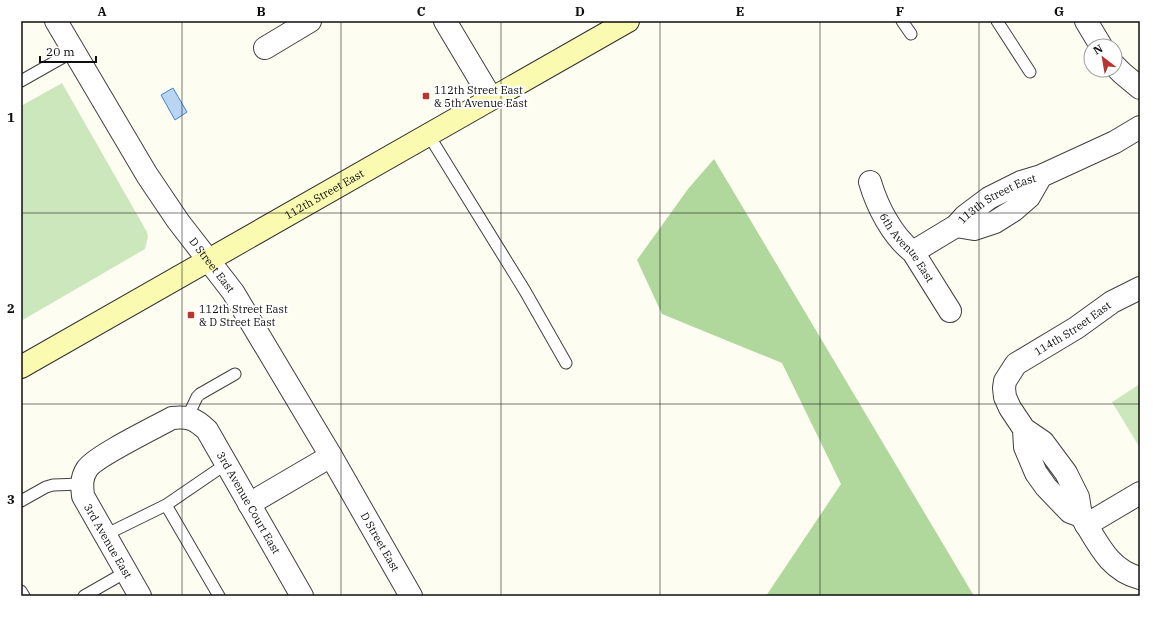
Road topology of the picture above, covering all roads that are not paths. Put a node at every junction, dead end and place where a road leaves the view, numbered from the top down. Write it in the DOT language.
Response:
graph roads {
  1 [pos="56,21"];
  2 [pos="310,21"];
  3 [pos="446,21"];
  4 [pos="628,21"];
  5 [pos="902,21"];
  6 [pos="997,21"];
  7 [pos="1086,21"];
  8 [pos="911,34"];
  9 [pos="1096,38"];
  10 [pos="265,48"];
  11 [pos="74,51"];
  12 [pos="1030,72"];
  13 [pos="1123,74"];
  14 [pos="21,81"];
  15 [pos="1140,88"];
  16 [pos="491,98"];
  17 [pos="1140,127"];
  18 [pos="428,134"];
  19 [pos="870,182"];
  20 [pos="913,252"];
  21 [pos="208,260"];
  22 [pos="1140,288"];
  23 [pos="950,311"];
  24 [pos="566,363"];
  25 [pos="21,367"];
  26 [pos="235,374"];
  27 [pos="187,418"];
  28 [pos="331,456"];
  29 [pos="226,464"];
  30 [pos="82,484"];
  31 [pos="1140,493"];
  32 [pos="21,501"];
  33 [pos="249,504"];
  34 [pos="166,505"];
  35 [pos="1084,521"];
  36 [pos="105,535"];
  37 [pos="126,572"];
  38 [pos="1140,578"];
  39 [pos="21,591"];
  40 [pos="24,596"];
  41 [pos="84,596"];
  42 [pos="140,596"];
  43 [pos="219,596"];
  44 [pos="302,596"];
  45 [pos="411,596"];
  1 -- 11 [label="street, D Street East"];
  2 -- 10 [label="street"];
  3 -- 16 [label="street"];
  4 -- 16 [label="main road, 112th Street East"];
  5 -- 8 [label="lane"];
  6 -- 12 [label="lane"];
  7 -- 9 [label="street"];
  11 -- 14 [label="lane"];
  11 -- 21 [label="street, D Street East"];
  13 -- 15 [label="street"];
  16 -- 18 [label="main road, 112th Street East"];
  17 -- 20 [label="street, 113th Street East"];
  18 -- 21 [label="main road, 112th Street East"];
  18 -- 24 [label="lane"];
  19 -- 20 [label="street, 6th Avenue East"];
  20 -- 23 [label="street, 6th Avenue East"];
  21 -- 25 [label="main road, 112th Street East"];
  21 -- 28 [label="street, D Street East"];
  22 -- 35 [label="street, 114th Street East"];
  26 -- 27 [label="lane"];
  27 -- 29 [label="street, 3rd Avenue Court East"];
  27 -- 30 [label="street"];
  28 -- 33 [label="street"];
  28 -- 45 [label="street, D Street East"];
  29 -- 33 [label="street, 3rd Avenue Court East"];
  29 -- 34 [label="lane"];
  30 -- 32 [label="lane"];
  30 -- 36 [label="street, 3rd Avenue East"];
  31 -- 35 [label="street"];
  33 -- 44 [label="street, 3rd Avenue Court East"];
  34 -- 36 [label="lane"];
  34 -- 43 [label="lane"];
  35 -- 38 [label="street"];
  36 -- 37 [label="street, 3rd Avenue East"];
  37 -- 41 [label="lane"];
  37 -- 42 [label="street, 3rd Avenue East"];
  39 -- 40 [label="lane"];
}
